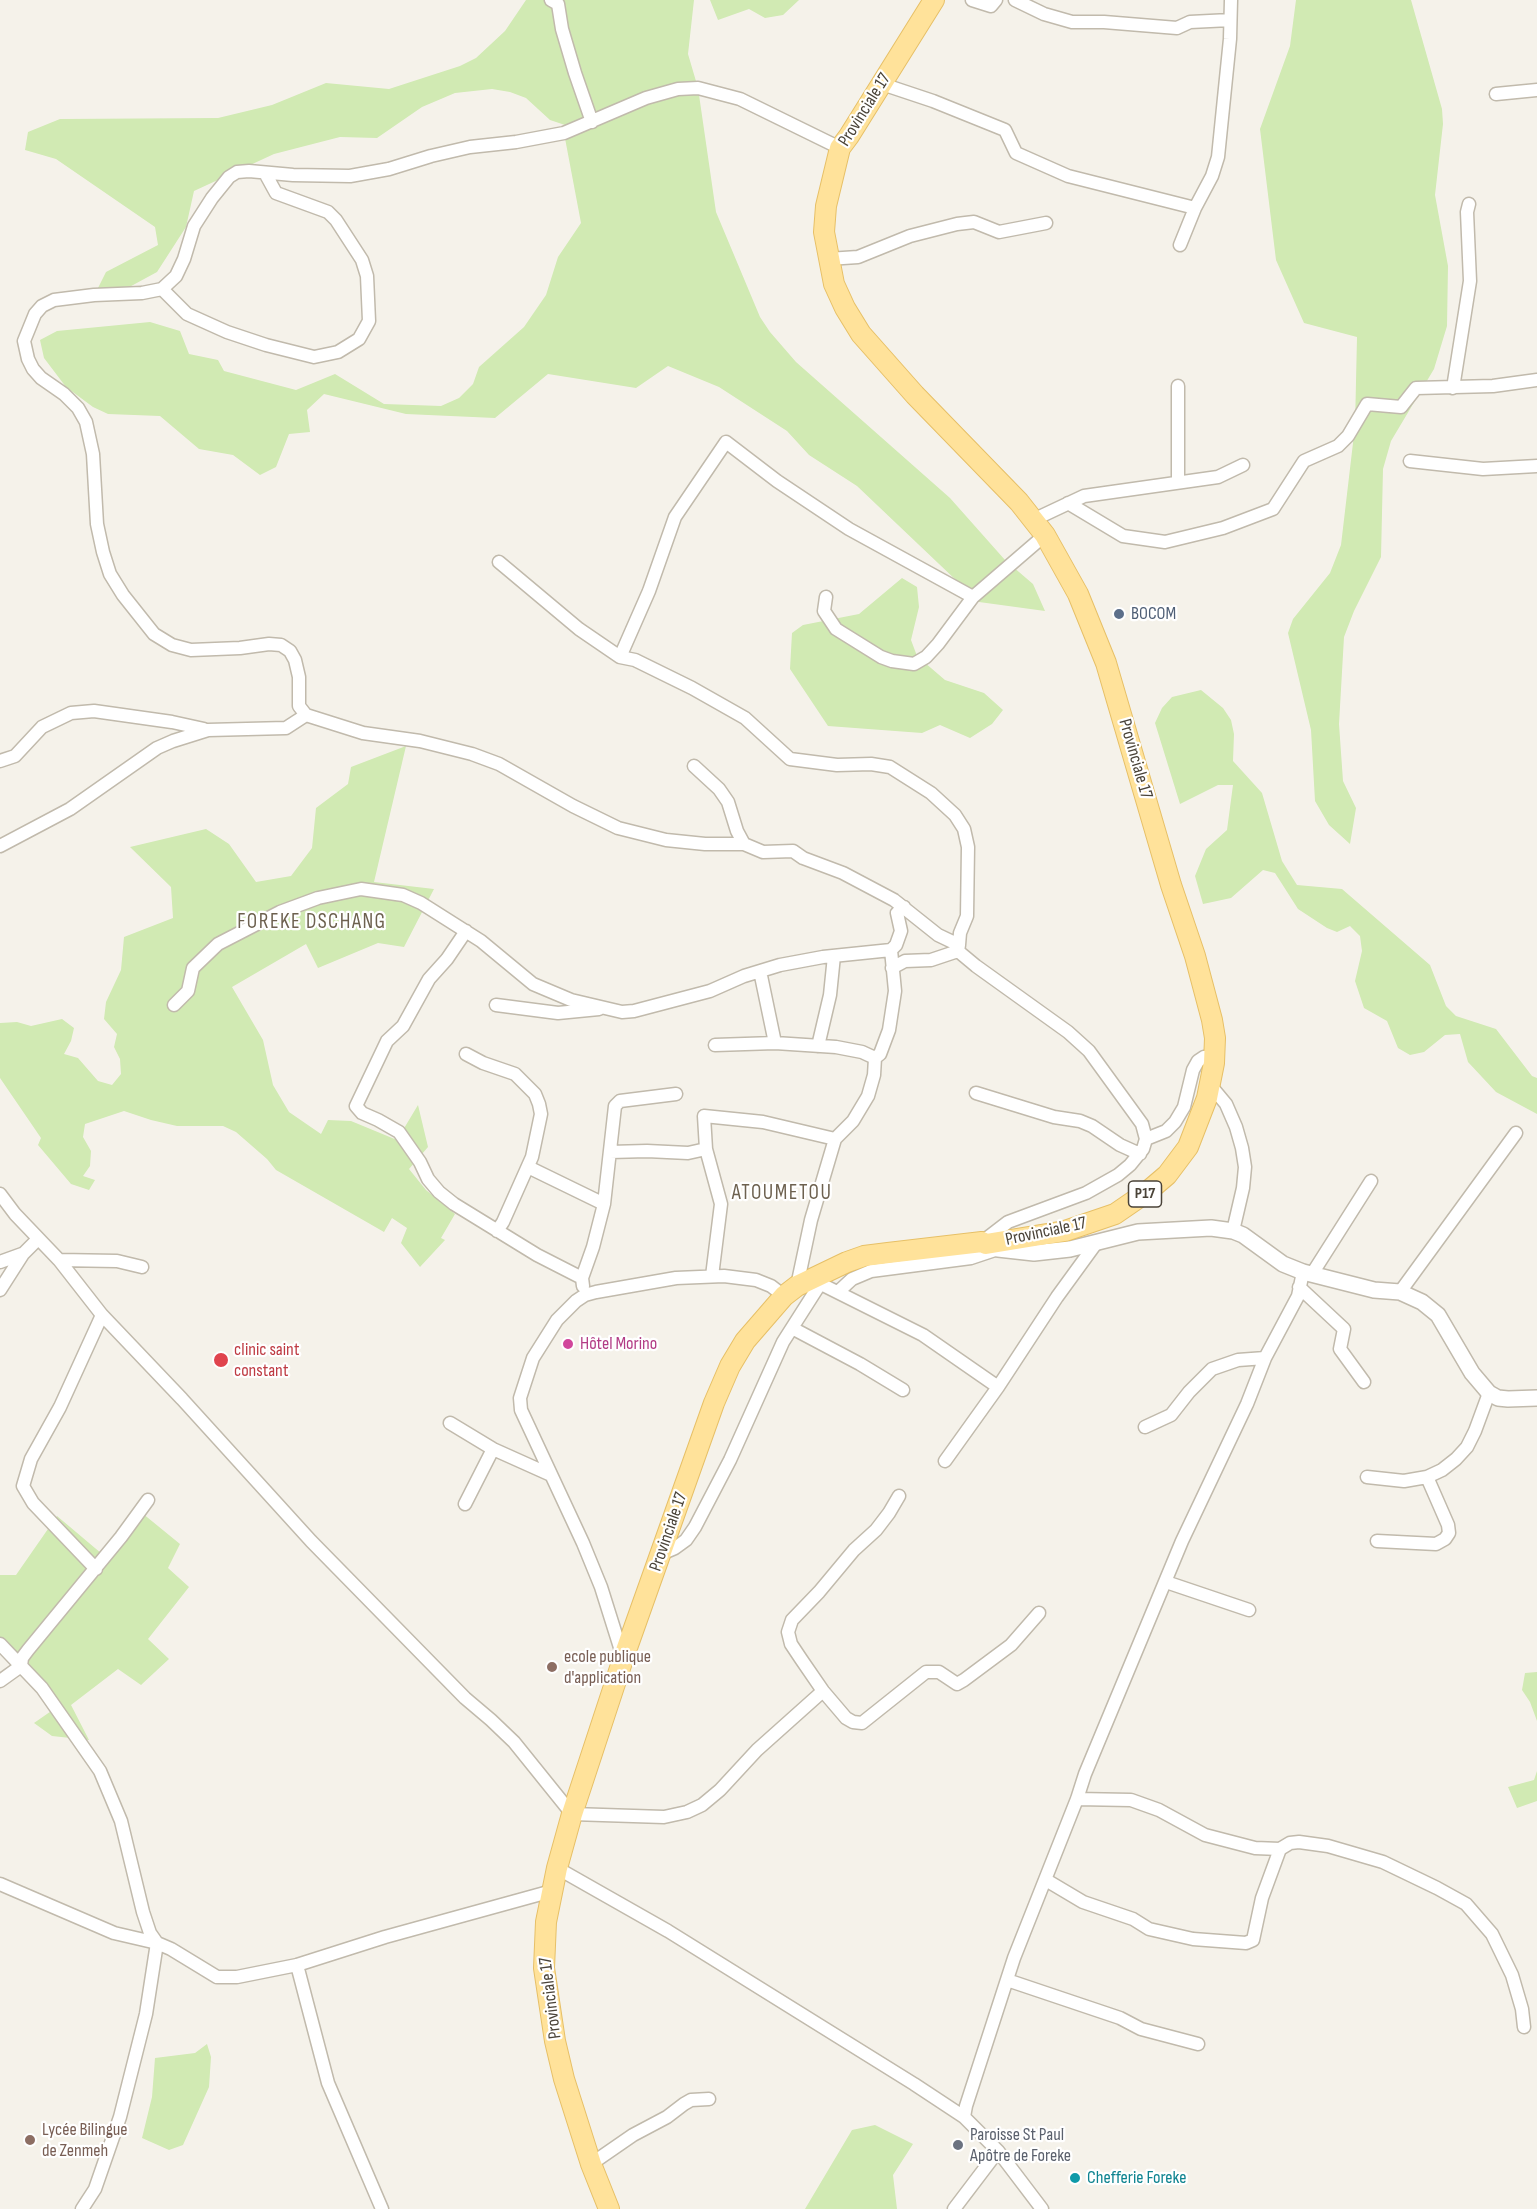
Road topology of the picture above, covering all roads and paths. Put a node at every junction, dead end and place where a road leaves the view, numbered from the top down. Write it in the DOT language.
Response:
graph roads {
  1 [pos="551,0"];
  2 [pos="934,0"];
  3 [pos="972,0"];
  4 [pos="996,0"];
  5 [pos="1015,0"];
  6 [pos="1231,0"];
  7 [pos="1230,20"];
  8 [pos="882,84"];
  9 [pos="1537,90"];
  10 [pos="1496,94"];
  11 [pos="592,122"];
  12 [pos="840,148"];
  13 [pos="265,173"];
  14 [pos="1469,204"];
  15 [pos="1195,208"];
  16 [pos="1046,223"];
  17 [pos="1180,245"];
  18 [pos="828,259"];
  19 [pos="162,289"];
  20 [pos="1537,380"];
  21 [pos="1178,386"];
  22 [pos="1453,388"];
  23 [pos="1410,460"];
  24 [pos="1243,465"];
  25 [pos="1537,466"];
  26 [pos="1178,482"];
  27 [pos="1068,503"];
  28 [pos="1039,527"];
  29 [pos="499,562"];
  30 [pos="826,597"];
  31 [pos="973,597"];
  32 [pos="620,657"];
  33 [pos="306,715"];
  34 [pos="208,730"];
  35 [pos="0,762"];
  36 [pos="694,766"];
  37 [pos="744,844"];
  38 [pos="0,846"];
  39 [pos="904,907"];
  40 [pos="466,931"];
  41 [pos="958,948"];
  42 [pos="891,950"];
  43 [pos="834,956"];
  44 [pos="892,968"];
  45 [pos="760,971"];
  46 [pos="174,1005"];
  47 [pos="496,1005"];
  48 [pos="603,1009"];
  49 [pos="775,1043"];
  50 [pos="716,1045"];
  51 [pos="818,1046"];
  52 [pos="466,1054"];
  53 [pos="1214,1056"];
  54 [pos="875,1058"];
  55 [pos="1210,1086"];
  56 [pos="976,1092"];
  57 [pos="676,1094"];
  58 [pos="1516,1134"];
  59 [pos="835,1139"];
  60 [pos="1146,1139"];
  61 [pos="706,1149"];
  62 [pos="610,1152"];
  63 [pos="1140,1154"];
  64 [pos="528,1167"];
  65 [pos="1371,1181"];
  66 [pos="0,1194"];
  67 [pos="604,1204"];
  68 [pos="497,1231"];
  69 [pos="1233,1231"];
  70 [pos="38,1239"];
  71 [pos="1097,1242"];
  72 [pos="989,1245"];
  73 [pos="23,1254"];
  74 [pos="59,1260"];
  75 [pos="0,1262"];
  76 [pos="142,1267"];
  77 [pos="712,1276"];
  78 [pos="825,1277"];
  79 [pos="582,1278"];
  80 [pos="1305,1278"];
  81 [pos="0,1290"];
  82 [pos="791,1291"];
  83 [pos="838,1292"];
  84 [pos="1400,1292"];
  85 [pos="585,1295"];
  86 [pos="102,1315"];
  87 [pos="792,1328"];
  88 [pos="1265,1358"];
  89 [pos="1364,1382"];
  90 [pos="998,1387"];
  91 [pos="903,1390"];
  92 [pos="1489,1393"];
  93 [pos="1537,1398"];
  94 [pos="450,1424"];
  95 [pos="1144,1427"];
  96 [pos="493,1449"];
  97 [pos="945,1461"];
  98 [pos="551,1475"];
  99 [pos="1368,1477"];
  100 [pos="1427,1477"];
  101 [pos="899,1496"];
  102 [pos="148,1500"];
  103 [pos="465,1504"];
  104 [pos="1377,1540"];
  105 [pos="661,1554"];
  106 [pos="96,1569"];
  107 [pos="1166,1582"];
  108 [pos="1249,1610"];
  109 [pos="1039,1613"];
  110 [pos="0,1644"];
  111 [pos="623,1659"];
  112 [pos="21,1666"];
  113 [pos="0,1681"];
  114 [pos="824,1691"];
  115 [pos="1077,1798"];
  116 [pos="572,1814"];
  117 [pos="1280,1849"];
  118 [pos="557,1868"];
  119 [pos="1046,1880"];
  120 [pos="0,1884"];
  121 [pos="552,1891"];
  122 [pos="157,1943"];
  123 [pos="297,1965"];
  124 [pos="1007,1980"];
  125 [pos="1524,2027"];
  126 [pos="1198,2044"];
  127 [pos="709,2098"];
  128 [pos="964,2117"];
  129 [pos="998,2151"];
  130 [pos="591,2164"];
  131 [pos="82,2209"];
  132 [pos="382,2209"];
  133 [pos="609,2209"];
  134 [pos="954,2209"];
  135 [pos="1042,2209"];
  1 -- 11 [label="street"];
  2 -- 8 [label="main road, Provinciale 17 / P17"];
  3 -- 4 [label="street"];
  5 -- 7 [label="street"];
  6 -- 7 [label="street"];
  7 -- 15 [label="street"];
  8 -- 12 [label="main road, Provinciale 17 / P17"];
  8 -- 15 [label="street"];
  9 -- 10 [label="street"];
  11 -- 12 [label="street"];
  11 -- 13 [label="street"];
  12 -- 18 [label="main road, Provinciale 17 / P17"];
  13 -- 19 [label="street"];
  13 -- 19 [label="street"];
  14 -- 22 [label="street"];
  15 -- 17 [label="street"];
  16 -- 18 [label="street"];
  18 -- 28 [label="main road, Provinciale 17 / P17"];
  19 -- 33 [label="street"];
  20 -- 22 [label="street"];
  21 -- 26 [label="street"];
  22 -- 27 [label="street"];
  23 -- 25 [label="street"];
  24 -- 26 [label="street"];
  26 -- 27 [label="street"];
  27 -- 28 [label="street"];
  28 -- 31 [label="street"];
  28 -- 53 [label="main road, Provinciale 17 / P17"];
  29 -- 32 [label="street"];
  30 -- 31 [label="street"];
  31 -- 32 [label="street"];
  32 -- 41 [label="street"];
  33 -- 34 [label="street"];
  33 -- 37 [label="street"];
  34 -- 35 [label="street"];
  34 -- 38 [label="street"];
  36 -- 37 [label="street"];
  37 -- 39 [label="street"];
  39 -- 41 [label="street"];
  39 -- 42 [label="street"];
  40 -- 46 [label="street"];
  40 -- 48 [label="street"];
  40 -- 68 [label="street"];
  41 -- 44 [label="street"];
  41 -- 60 [label="street"];
  42 -- 43 [label="street"];
  42 -- 44 [label="street"];
  43 -- 45 [label="street"];
  43 -- 51 [label="street"];
  44 -- 54 [label="street"];
  45 -- 48 [label="street"];
  45 -- 49 [label="street"];
  47 -- 48 [label="street"];
  49 -- 50 [label="street"];
  49 -- 51 [label="street"];
  51 -- 54 [label="street"];
  52 -- 64 [label="street"];
  53 -- 55 [label="main road, Provinciale 17 / P17"];
  53 -- 60 [label="street"];
  54 -- 59 [label="street"];
  55 -- 69 [label="street"];
  55 -- 72 [label="main road, Provinciale 17 / P17"];
  56 -- 63 [label="street"];
  57 -- 62 [label="street"];
  58 -- 84 [label="street"];
  59 -- 61 [label="street"];
  59 -- 82 [label="street"];
  60 -- 63 [label="street"];
  61 -- 62 [label="street"];
  61 -- 77 [label="street"];
  62 -- 67 [label="street"];
  63 -- 72 [label="street"];
  64 -- 67 [label="street"];
  64 -- 68 [label="street"];
  65 -- 80 [label="street"];
  66 -- 70 [label="street"];
  67 -- 79 [label="street"];
  68 -- 79 [label="street"];
  69 -- 71 [label="street"];
  69 -- 80 [label="street"];
  70 -- 73 [label="street"];
  70 -- 74 [label="street"];
  71 -- 72 [label="street"];
  71 -- 90 [label="street"];
  72 -- 78 [label="main road, Provinciale 17 / P17"];
  72 -- 83 [label="street"];
  73 -- 75 [label="street"];
  73 -- 81 [label="street"];
  74 -- 76 [label="street"];
  74 -- 86 [label="street"];
  77 -- 82 [label="street"];
  77 -- 85 [label="street"];
  78 -- 82 [label="main road, Provinciale 17 / P17"];
  78 -- 83 [label="street"];
  78 -- 87 [label="street"];
  79 -- 85 [label="street"];
  80 -- 84 [label="street"];
  80 -- 88 [label="street"];
  80 -- 89 [label="street"];
  82 -- 105 [label="main road, Provinciale 17 / P17"];
  83 -- 90 [label="street"];
  84 -- 92 [label="street"];
  85 -- 98 [label="street"];
  86 -- 106 [label="street"];
  86 -- 116 [label="street"];
  87 -- 91 [label="street"];
  87 -- 105 [label="street"];
  88 -- 95 [label="street"];
  88 -- 107 [label="street"];
  90 -- 97 [label="street"];
  92 -- 93 [label="street"];
  92 -- 100 [label="street"];
  94 -- 96 [label="street"];
  96 -- 98 [label="street"];
  96 -- 103 [label="street"];
  98 -- 111 [label="street"];
  99 -- 100 [label="street"];
  100 -- 104 [label="street"];
  101 -- 114 [label="street"];
  102 -- 106 [label="street"];
  105 -- 111 [label="main road, Provinciale 17 / P17"];
  106 -- 112 [label="street"];
  107 -- 108 [label="street"];
  107 -- 115 [label="street"];
  109 -- 114 [label="street"];
  110 -- 112 [label="street"];
  111 -- 116 [label="main road, Provinciale 17 / P17"];
  112 -- 113 [label="street"];
  112 -- 122 [label="street"];
  114 -- 116 [label="street"];
  115 -- 117 [label="street"];
  115 -- 119 [label="street"];
  116 -- 118 [label="main road, Provinciale 17 / P17"];
  117 -- 119 [label="street"];
  117 -- 125 [label="street"];
  118 -- 121 [label="main road, Provinciale 17 / P17"];
  118 -- 128 [label="street"];
  119 -- 124 [label="street"];
  120 -- 122 [label="street"];
  121 -- 123 [label="street"];
  121 -- 130 [label="main road, Provinciale 17 / P17"];
  122 -- 123 [label="street"];
  122 -- 131 [label="street"];
  123 -- 132 [label="street"];
  124 -- 126 [label="street"];
  124 -- 128 [label="street"];
  127 -- 130 [label="street"];
  128 -- 129 [label="street"];
  129 -- 134 [label="street"];
  129 -- 135 [label="street"];
  130 -- 133 [label="main road, Provinciale 17 / P17"];
}
